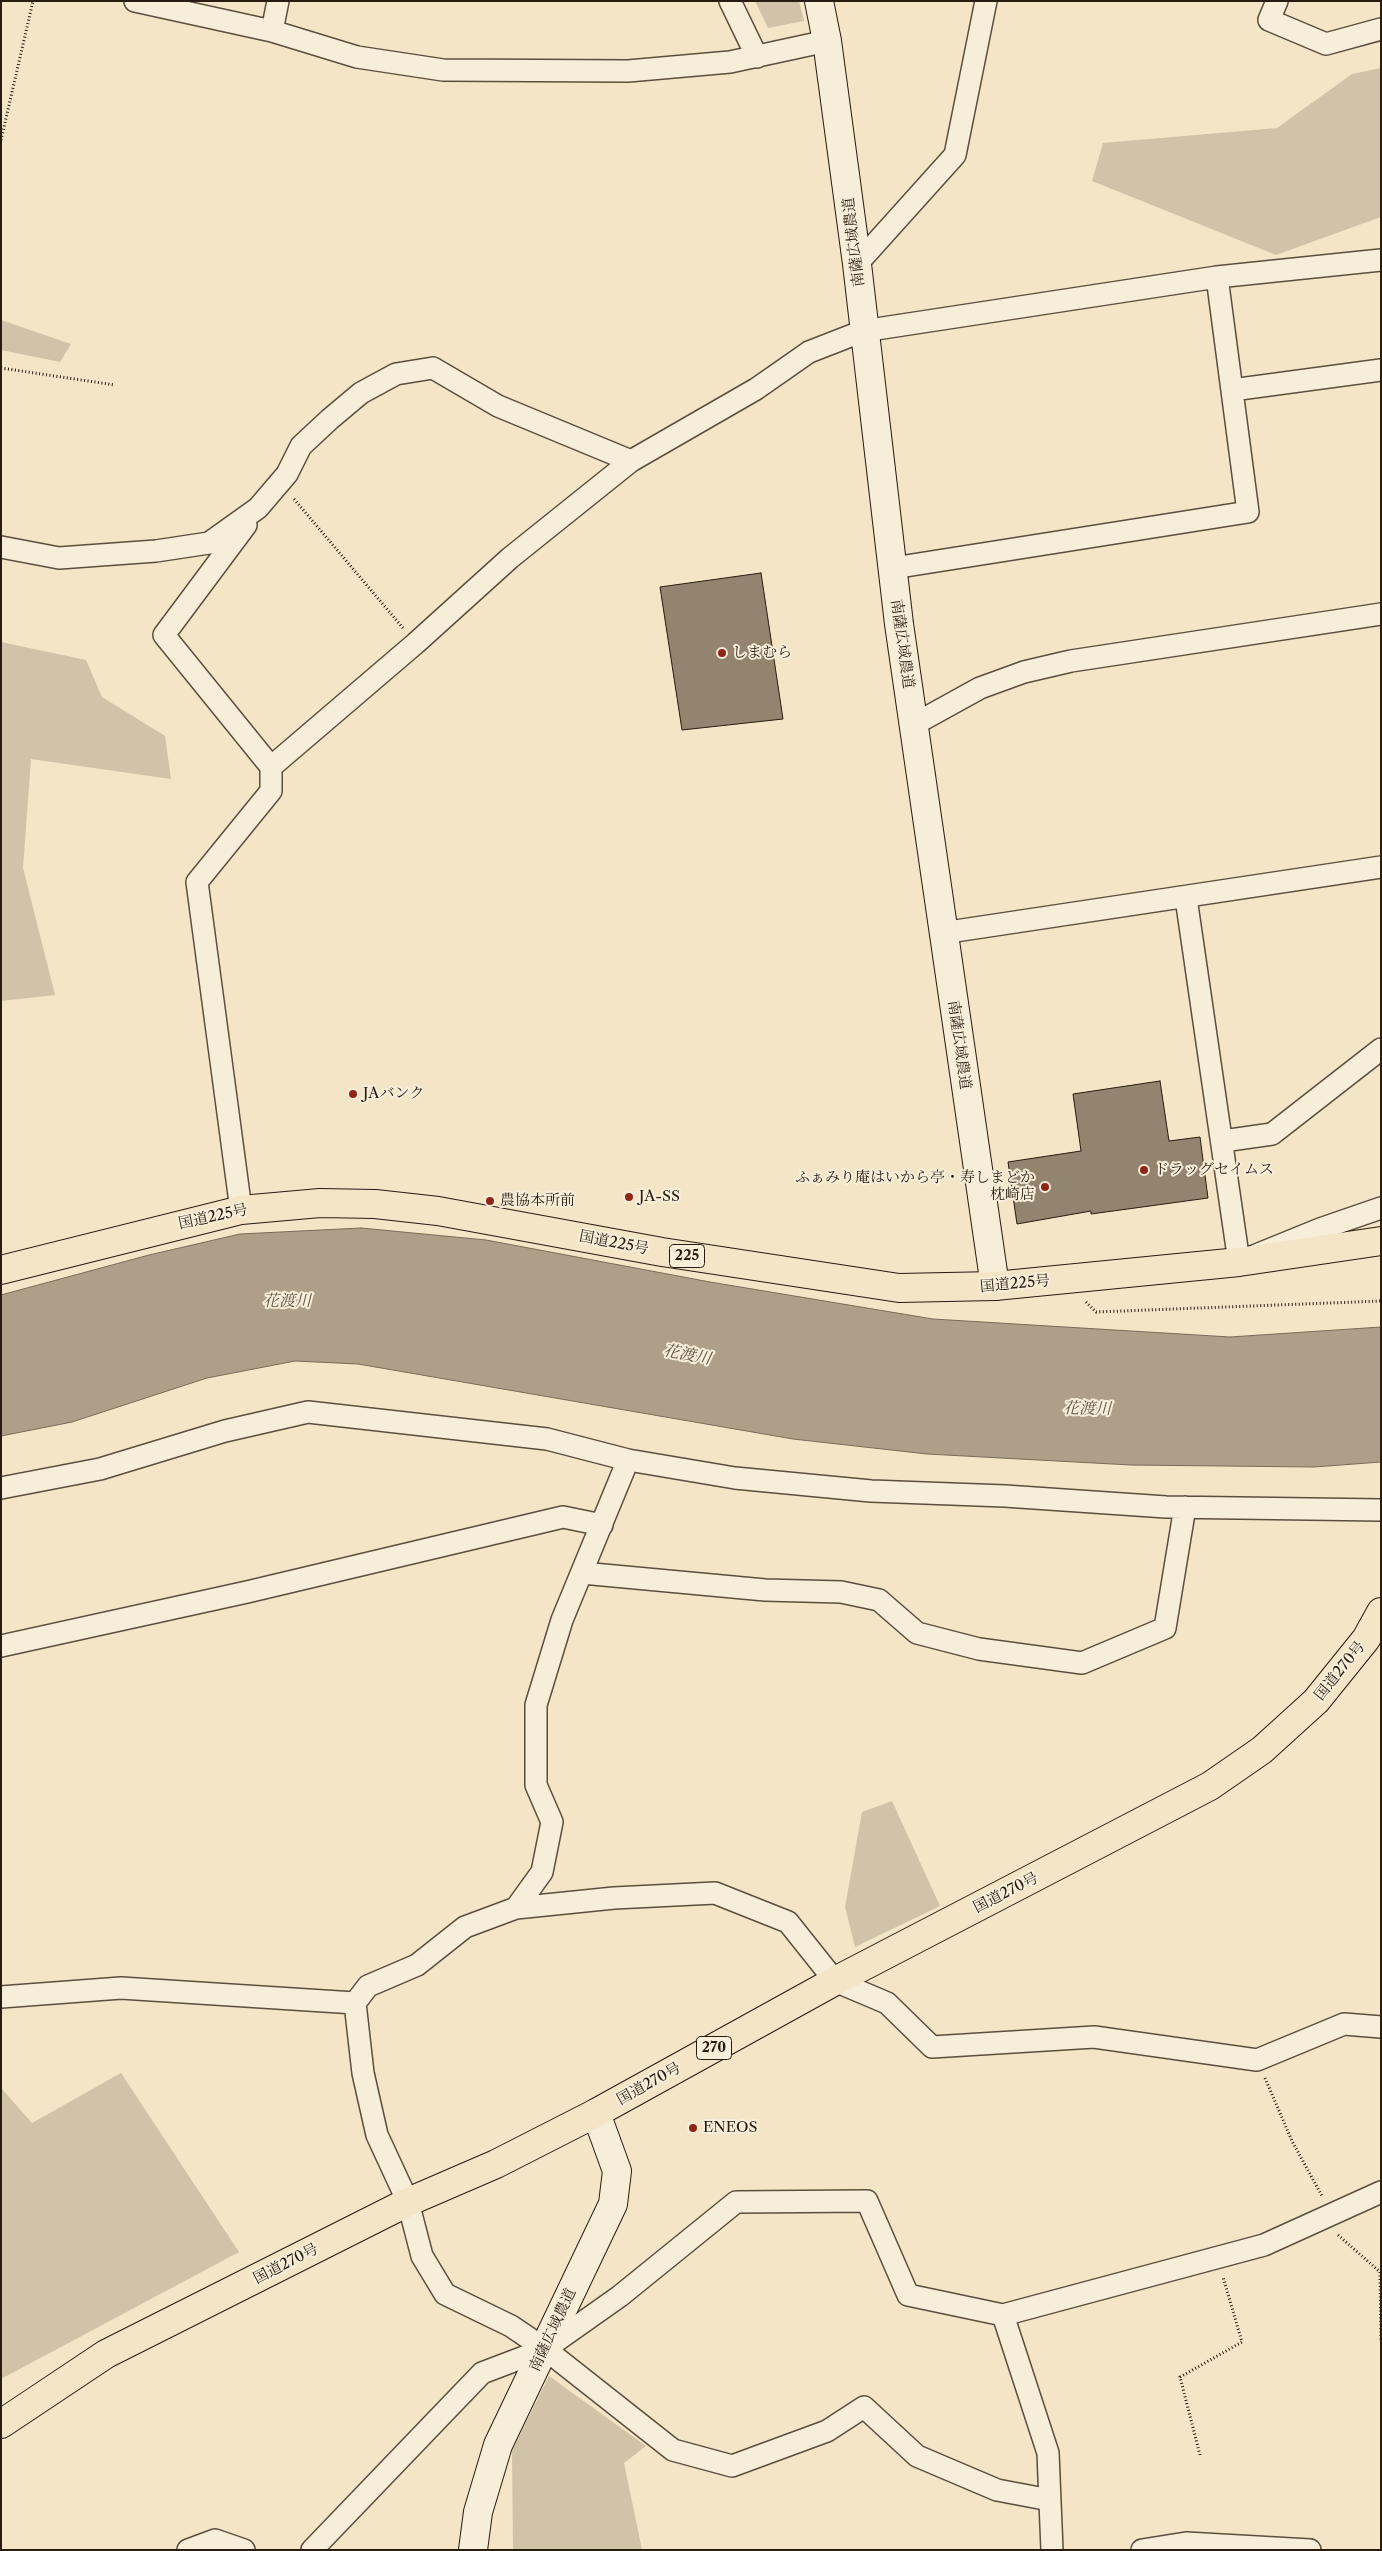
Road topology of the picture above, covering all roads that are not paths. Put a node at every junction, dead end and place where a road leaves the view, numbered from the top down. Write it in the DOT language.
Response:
graph roads {
  1 [pos="135,1"];
  2 [pos="278,1"];
  3 [pos="730,1"];
  4 [pos="819,1"];
  5 [pos="986,1"];
  6 [pos="1277,1"];
  7 [pos="1381,29"];
  8 [pos="272,31"];
  9 [pos="827,41"];
  10 [pos="757,57"];
  11 [pos="1381,260"];
  12 [pos="857,264"];
  13 [pos="1217,277"];
  14 [pos="864,331"];
  15 [pos="1381,370"];
  16 [pos="1232,390"];
  17 [pos="631,461"];
  18 [pos="258,508"];
  19 [pos="1,547"];
  20 [pos="893,568"];
  21 [pos="1381,614"];
  22 [pos="913,725"];
  23 [pos="271,767"];
  24 [pos="1381,867"];
  25 [pos="1186,898"];
  26 [pos="942,933"];
  27 [pos="1381,1049"];
  28 [pos="1223,1141"];
  29 [pos="1381,1208"];
  30 [pos="241,1210"];
  31 [pos="1381,1241"];
  32 [pos="1239,1262"];
  33 [pos="1,1270"];
  34 [pos="995,1286"];
  35 [pos="628,1460"];
  36 [pos="1,1488"];
  37 [pos="1185,1507"];
  38 [pos="1381,1510"];
  39 [pos="602,1525"];
  40 [pos="582,1573"];
  41 [pos="1381,1612"];
  42 [pos="1,1646"];
  43 [pos="516,1908"];
  44 [pos="835,1981"];
  45 [pos="1,1997"];
  46 [pos="355,2003"];
  47 [pos="1381,2027"];
  48 [pos="596,2113"];
  49 [pos="1381,2192"];
  50 [pos="408,2202"];
  51 [pos="1003,2315"];
  52 [pos="545,2349"];
  53 [pos="1,2424"];
  54 [pos="1050,2500"];
  55 [pos="188,2550"];
  56 [pos="244,2550"];
  57 [pos="312,2550"];
  58 [pos="473,2550"];
  59 [pos="1052,2550"];
  60 [pos="1142,2550"];
  61 [pos="1310,2550"];
  1 -- 8 [label="street"];
  2 -- 8 [label="street"];
  3 -- 10 [label="street"];
  4 -- 9 [label="street, 南薩広域農道"];
  5 -- 12 [label="street"];
  6 -- 7 [label="street"];
  8 -- 10 [label="street"];
  9 -- 10 [label="street"];
  9 -- 12 [label="street, 南薩広域農道"];
  11 -- 13 [label="street"];
  12 -- 14 [label="street, 南薩広域農道"];
  13 -- 14 [label="street"];
  13 -- 16 [label="street"];
  14 -- 17 [label="street"];
  14 -- 20 [label="street, 南薩広域農道"];
  15 -- 16 [label="street"];
  16 -- 20 [label="street"];
  17 -- 18 [label="street"];
  17 -- 23 [label="street"];
  18 -- 19 [label="street"];
  18 -- 23 [label="street"];
  20 -- 22 [label="street, 南薩広域農道"];
  21 -- 22 [label="street"];
  22 -- 26 [label="street, 南薩広域農道"];
  23 -- 30 [label="street"];
  24 -- 25 [label="street"];
  25 -- 26 [label="street"];
  25 -- 28 [label="street"];
  26 -- 34 [label="street, 南薩広域農道"];
  27 -- 28 [label="street"];
  28 -- 32 [label="street"];
  29 -- 32 [label="street"];
  30 -- 33 [label="highway, 国道225号 / 225"];
  30 -- 34 [label="highway, 国道225号 / 225"];
  31 -- 32 [label="highway, 国道225号 / 225"];
  32 -- 34 [label="highway, 国道225号 / 225"];
  35 -- 36 [label="street"];
  35 -- 37 [label="street"];
  35 -- 39 [label="street"];
  37 -- 38 [label="street"];
  37 -- 40 [label="street"];
  39 -- 40 [label="street"];
  39 -- 42 [label="street"];
  40 -- 43 [label="street"];
  41 -- 44 [label="highway, 国道270号 / 270"];
  43 -- 44 [label="street"];
  43 -- 46 [label="street"];
  44 -- 47 [label="street"];
  44 -- 48 [label="highway, 国道270号 / 270"];
  45 -- 46 [label="street"];
  46 -- 50 [label="street"];
  48 -- 50 [label="highway, 国道270号 / 270"];
  48 -- 52 [label="street, 南薩広域農道"];
  49 -- 51 [label="street"];
  50 -- 52 [label="street"];
  50 -- 53 [label="highway, 国道270号 / 270"];
  51 -- 52 [label="street"];
  51 -- 54 [label="street"];
  52 -- 54 [label="street"];
  52 -- 57 [label="street"];
  52 -- 58 [label="street, 南薩広域農道"];
  54 -- 59 [label="street"];
  55 -- 56 [label="street"];
  60 -- 61 [label="street"];
}
